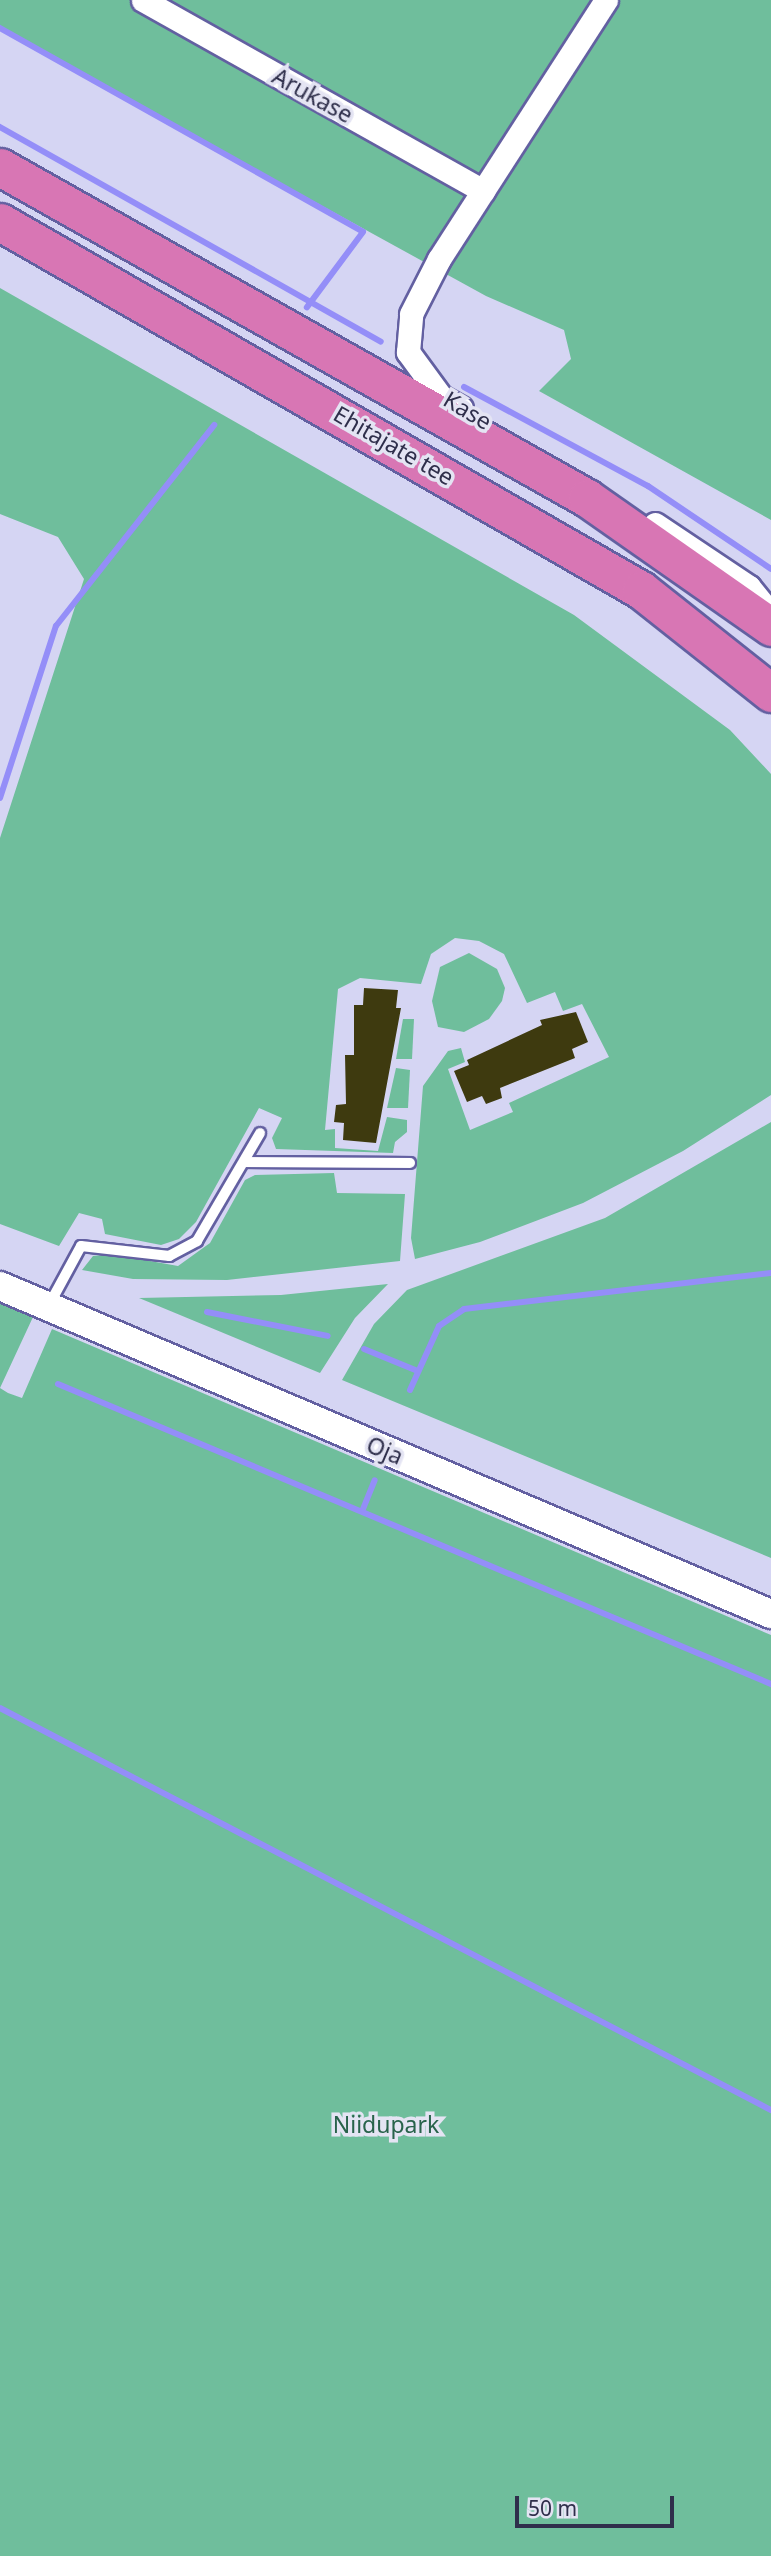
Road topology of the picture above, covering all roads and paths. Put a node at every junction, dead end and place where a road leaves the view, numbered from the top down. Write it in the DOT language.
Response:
graph roads {
  1 [pos="142,0"];
  2 [pos="606,0"];
  3 [pos="0,167"];
  4 [pos="483,191"];
  5 [pos="0,222"];
  6 [pos="771,614"];
  7 [pos="771,627"];
  8 [pos="771,693"];
  9 [pos="260,1133"];
  10 [pos="244,1162"];
  11 [pos="410,1163"];
  12 [pos="0,1286"];
  13 [pos="48,1307"];
  14 [pos="771,1614"];
  1 -- 4 [label="street, Arukase"];
  2 -- 4 [label="street, Kase"];
  3 -- 7 [label="highway"];
  4 -- 6 [label="street, Kase"];
  5 -- 8 [label="highway, Ehitajate tee"];
  9 -- 10 [label="lane"];
  10 -- 11 [label="lane"];
  10 -- 13 [label="lane"];
  12 -- 13 [label="street, Oja"];
  13 -- 14 [label="street, Oja"];
}
